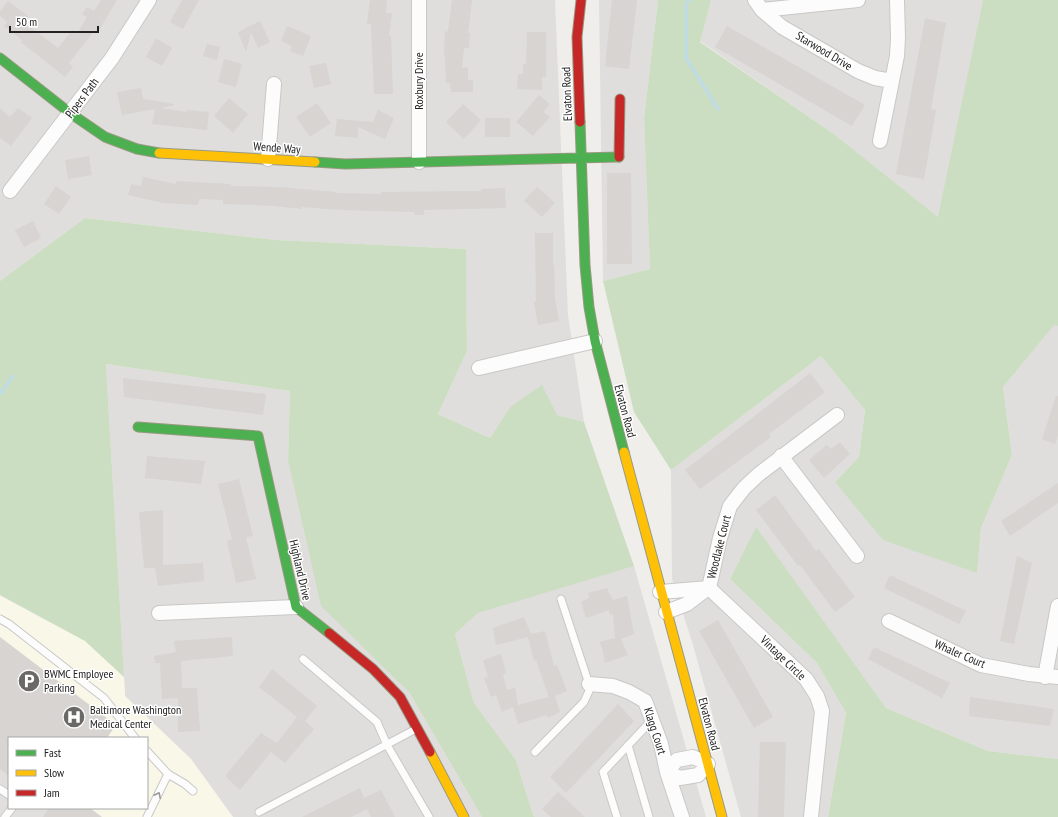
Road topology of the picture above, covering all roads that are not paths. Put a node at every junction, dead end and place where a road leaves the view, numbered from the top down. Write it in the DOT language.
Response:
graph roads {
  1 [pos="149,0"];
  2 [pos="419,0"];
  3 [pos="581,0"];
  4 [pos="858,0"];
  5 [pos="896,0"];
  6 [pos="759,5"];
  7 [pos="0,58"];
  8 [pos="892,82"];
  9 [pos="274,84"];
  10 [pos="620,98"];
  11 [pos="70,113"];
  12 [pos="880,141"];
  13 [pos="581,158"];
  14 [pos="268,159"];
  15 [pos="419,162"];
  16 [pos="10,191"];
  17 [pos="595,341"];
  18 [pos="479,368"];
  19 [pos="837,415"];
  20 [pos="138,427"];
  21 [pos="781,456"];
  22 [pos="857,556"];
  23 [pos="709,588"];
  24 [pos="660,592"];
  25 [pos="561,599"];
  26 [pos="1058,606"];
  27 [pos="296,607"];
  28 [pos="666,612"];
  29 [pos="159,614"];
  30 [pos="0,619"];
  31 [pos="889,621"];
  32 [pos="302,659"];
  33 [pos="1051,677"];
  34 [pos="589,684"];
  35 [pos="652,720"];
  36 [pos="418,728"];
  37 [pos="134,737"];
  38 [pos="387,745"];
  39 [pos="628,745"];
  40 [pos="148,752"];
  41 [pos="535,752"];
  42 [pos="708,764"];
  43 [pos="667,772"];
  44 [pos="168,774"];
  45 [pos="193,791"];
  46 [pos="11,809"];
  47 [pos="260,812"];
  48 [pos="5,817"];
  49 [pos="147,817"];
  50 [pos="429,817"];
  51 [pos="464,817"];
  52 [pos="618,817"];
  53 [pos="649,817"];
  54 [pos="682,817"];
  55 [pos="722,817"];
  56 [pos="811,817"];
  1 -- 11 [label="street, Pipers Path"];
  2 -- 15 [label="street, Roxbury Drive"];
  3 -- 13 [label="street, Elvaton Road"];
  4 -- 6 [label="street, Starwood Drive"];
  5 -- 8 [label="street"];
  6 -- 8 [label="street, Starwood Drive"];
  7 -- 11 [label="street, Wende Way"];
  8 -- 12 [label="street"];
  9 -- 14 [label="street"];
  10 -- 13 [label="street, Wende Way"];
  11 -- 14 [label="street, Wende Way"];
  11 -- 16 [label="street, Pipers Path"];
  13 -- 15 [label="street, Wende Way"];
  13 -- 17 [label="street, Elvaton Road"];
  14 -- 15 [label="street, Wende Way"];
  17 -- 18 [label="street"];
  17 -- 24 [label="street, Elvaton Road"];
  19 -- 21 [label="street, Woodlake Court"];
  20 -- 27 [label="street, Highland Drive"];
  21 -- 22 [label="street"];
  21 -- 23 [label="street, Woodlake Court"];
  23 -- 24 [label="street"];
  23 -- 28 [label="street"];
  23 -- 56 [label="street, Vintage Circle"];
  24 -- 28 [label="street, Elvaton Road"];
  25 -- 34 [label="lane"];
  26 -- 33 [label="street"];
  27 -- 29 [label="street"];
  27 -- 36 [label="street, Highland Drive"];
  28 -- 42 [label="street, Elvaton Road"];
  30 -- 37 [label="lane"];
  31 -- 33 [label="street, Whaler Court"];
  32 -- 38 [label="lane"];
  34 -- 35 [label="street, Klagg Court"];
  34 -- 41 [label="lane"];
  35 -- 39 [label="lane"];
  35 -- 43 [label="street, Klagg Court"];
  36 -- 38 [label="lane"];
  36 -- 51 [label="street, Highland Drive"];
  38 -- 47 [label="lane"];
  38 -- 50 [label="lane"];
  39 -- 52 [label="lane"];
  39 -- 53 [label="lane"];
  40 -- 44 [label="lane"];
  42 -- 43 [label="street, Klagg Court"];
  42 -- 55 [label="street, Elvaton Road"];
  43 -- 54 [label="street, Klagg Court"];
  44 -- 45 [label="lane"];
  49 -- 44 [label="lane, one-way"];
  46 -- 48 [label="lane"];
}
